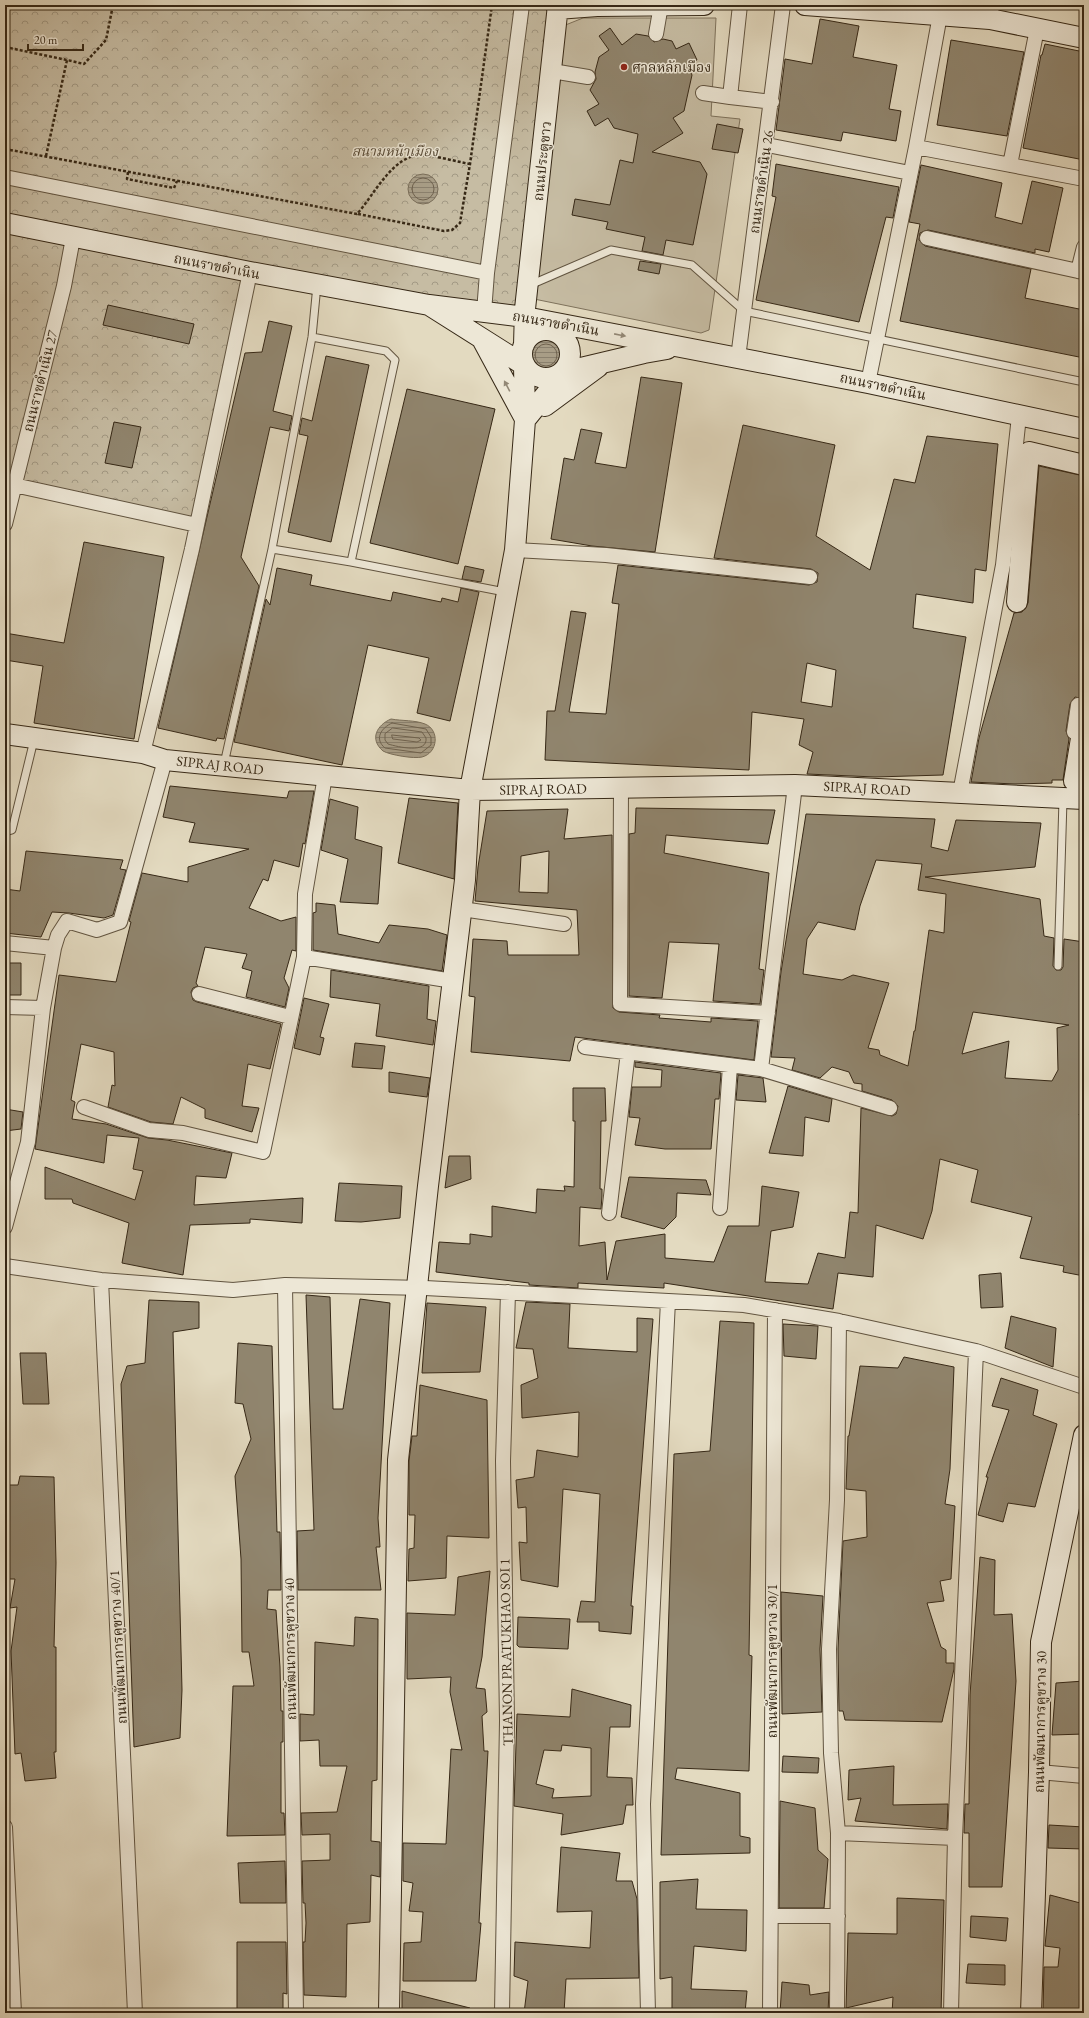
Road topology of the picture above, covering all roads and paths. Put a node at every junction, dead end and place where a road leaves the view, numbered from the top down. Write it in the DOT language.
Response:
graph roads {
  1 [pos="113,5"];
  2 [pos="492,5"];
  3 [pos="522,5"];
  4 [pos="661,5"];
  5 [pos="704,5"];
  6 [pos="740,5"];
  7 [pos="784,5"];
  8 [pos="805,5"];
  9 [pos="558,7"];
  10 [pos="991,12"];
  11 [pos="940,15"];
  12 [pos="1037,29"];
  13 [pos="656,34"];
  14 [pos="1084,38"];
  15 [pos="5,47"];
  16 [pos="67,60"];
  17 [pos="552,71"];
  18 [pos="588,77"];
  19 [pos="703,93"];
  20 [pos="730,97"];
  21 [pos="772,102"];
  22 [pos="767,145"];
  23 [pos="916,147"];
  24 [pos="5,149"];
  25 [pos="46,156"];
  26 [pos="470,164"];
  27 [pos="1010,165"];
  28 [pos="128,172"];
  29 [pos="910,172"];
  30 [pos="5,177"];
  31 [pos="1084,179"];
  32 [pos="176,180"];
  33 [pos="357,214"];
  34 [pos="5,223"];
  35 [pos="73,238"];
  36 [pos="927,238"];
  37 [pos="1084,247"];
  38 [pos="1081,271"];
  39 [pos="250,272"];
  40 [pos="487,273"];
  41 [pos="318,284"];
  42 [pos="528,286"];
  43 [pos="429,305"];
  44 [pos="744,311"];
  45 [pos="484,312"];
  46 [pos="525,316"];
  47 [pos="578,327"];
  48 [pos="312,337"];
  49 [pos="482,337"];
  50 [pos="876,340"];
  51 [pos="524,345"];
  52 [pos="681,348"];
  53 [pos="570,353"];
  54 [pos="738,358"];
  55 [pos="606,361"];
  56 [pos="524,365"];
  57 [pos="564,372"];
  58 [pos="1084,382"];
  59 [pos="868,383"];
  60 [pos="1020,416"];
  61 [pos="525,420"];
  62 [pos="1084,429"];
  63 [pos="1084,465"];
  64 [pos="14,486"];
  65 [pos="5,524"];
  66 [pos="197,525"];
  67 [pos="272,549"];
  68 [pos="515,550"];
  69 [pos="351,562"];
  70 [pos="810,577"];
  71 [pos="508,593"];
  72 [pos="1017,602"];
  73 [pos="1081,712"];
  74 [pos="5,734"];
  75 [pos="35,738"];
  76 [pos="143,753"];
  77 [pos="165,760"];
  78 [pos="223,765"];
  79 [pos="325,776"];
  80 [pos="1084,781"];
  81 [pos="795,785"];
  82 [pos="621,788"];
  83 [pos="470,790"];
  84 [pos="960,793"];
  85 [pos="1064,798"];
  86 [pos="1084,799"];
  87 [pos="5,832"];
  88 [pos="462,909"];
  89 [pos="564,924"];
  90 [pos="5,943"];
  91 [pos="54,948"];
  92 [pos="304,957"];
  93 [pos="1058,966"];
  94 [pos="453,981"];
  95 [pos="199,994"];
  96 [pos="5,1007"];
  97 [pos="43,1008"];
  98 [pos="768,1013"];
  99 [pos="290,1017"];
  100 [pos="585,1047"];
  101 [pos="628,1052"];
  102 [pos="730,1066"];
  103 [pos="761,1069"];
  104 [pos="84,1107"];
  105 [pos="890,1108"];
  106 [pos="720,1208"];
  107 [pos="609,1213"];
  108 [pos="5,1227"];
  109 [pos="5,1266"];
  110 [pos="101,1280"];
  111 [pos="285,1285"];
  112 [pos="417,1288"];
  113 [pos="508,1292"];
  114 [pos="668,1301"];
  115 [pos="774,1310"];
  116 [pos="839,1321"];
  117 [pos="976,1351"];
  118 [pos="1084,1387"];
  119 [pos="1084,1435"];
  120 [pos="1040,1772"];
  121 [pos="1084,1776"];
  122 [pos="5,1827"];
  123 [pos="838,1833"];
  124 [pos="955,1838"];
  125 [pos="772,1916"];
  126 [pos="838,1916"];
  127 [pos="14,2013"];
  128 [pos="135,2013"];
  129 [pos="296,2013"];
  130 [pos="389,2013"];
  131 [pos="502,2013"];
  132 [pos="648,2013"];
  133 [pos="770,2013"];
  134 [pos="837,2013"];
  135 [pos="951,2013"];
  136 [pos="1031,2013"];
  1 -- 16 [label="path"];
  2 -- 26 [label="path"];
  3 -- 40 [label="street"];
  4 -- 5 [label="street"];
  4 -- 9 [label="street"];
  4 -- 13 [label="street"];
  6 -- 20 [label="street"];
  7 -- 21 [label="street, ถนนราขดำเนิน 26"];
  8 -- 11 [label="street"];
  9 -- 17 [label="street, ถนนประตูขาว"];
  10 -- 11 [label="street"];
  10 -- 12 [label="street"];
  11 -- 23 [label="street"];
  12 -- 14 [label="street"];
  12 -- 27 [label="street"];
  15 -- 16 [label="path"];
  16 -- 25 [label="path"];
  17 -- 18 [label="street"];
  17 -- 42 [label="street, ถนนประตูขาว"];
  19 -- 20 [label="street"];
  20 -- 21 [label="street"];
  21 -- 22 [label="street, ถนนราขดำเนิน 26"];
  22 -- 29 [label="street"];
  22 -- 44 [label="street, ถนนราขดำเนิน 26"];
  23 -- 27 [label="street"];
  23 -- 29 [label="street"];
  24 -- 25 [label="path"];
  25 -- 28 [label="path"];
  26 -- 33 [label="path"];
  26 -- 33 [label="path"];
  27 -- 31 [label="street"];
  28 -- 32 [label="path"];
  28 -- 32 [label="path"];
  29 -- 50 [label="street"];
  30 -- 40 [label="street"];
  32 -- 33 [label="path"];
  34 -- 35 [label="street, ถนนราขดำเนิน"];
  35 -- 39 [label="street, ถนนราขดำเนิน"];
  35 -- 64 [label="street, ถนนราขดำเนิน 27"];
  36 -- 38 [label="street"];
  37 -- 38 [label="street"];
  39 -- 41 [label="street, ถนนราขดำเนิน"];
  39 -- 66 [label="street"];
  40 -- 45 [label="street"];
  41 -- 43 [label="street, ถนนราขดำเนิน"];
  41 -- 48 [label="lane"];
  42 -- 44 [label="lane"];
  42 -- 46 [label="street, ถนนประตูขาว"];
  43 -- 45 [label="street, ถนนราขดำเนิน"];
  43 -- 49 [label="street, ถนนราขดำเนิน"];
  44 -- 50 [label="lane"];
  44 -- 54 [label="street, ถนนราขดำเนิน 26"];
  45 -- 46 [label="street, ถนนราขดำเนิน"];
  46 -- 47 [label="street, ถนนราขดำเนิน"];
  46 -- 51 [label="street, ถนนประตูขาว"];
  47 -- 52 [label="street, ถนนราขดำเนิน, one-way"];
  47 -- 53 [label="street"];
  48 -- 67 [label="lane"];
  48 -- 69 [label="lane"];
  49 -- 56 [label="street, ถนนราขดำเนิน"];
  61 -- 49 [label="street, one-way"];
  50 -- 58 [label="lane"];
  50 -- 59 [label="street"];
  51 -- 53 [label="street"];
  51 -- 56 [label="street"];
  52 -- 54 [label="street, ถนนราขดำเนิน"];
  52 -- 55 [label="street, ถนนราขดำเนิน"];
  53 -- 57 [label="street"];
  54 -- 59 [label="street, ถนนราขดำเนิน"];
  55 -- 57 [label="street, ถนนราขดำเนิน"];
  55 -- 61 [label="street"];
  56 -- 57 [label="street"];
  56 -- 61 [label="street"];
  57 -- 61 [label="street"];
  59 -- 60 [label="street, ถนนราขดำเนิน"];
  60 -- 62 [label="street, ถนนราขดำเนิน"];
  60 -- 84 [label="street"];
  61 -- 68 [label="street"];
  63 -- 72 [label="street"];
  64 -- 65 [label="street, ถนนราขดำเนิน 27"];
  64 -- 66 [label="street"];
  66 -- 76 [label="street"];
  67 -- 69 [label="lane"];
  67 -- 78 [label="lane"];
  68 -- 70 [label="street"];
  68 -- 71 [label="street"];
  69 -- 71 [label="lane"];
  71 -- 83 [label="street"];
  73 -- 80 [label="street"];
  73 -- 85 [label="street"];
  74 -- 75 [label="street, SIPRAJ ROAD"];
  75 -- 76 [label="street, SIPRAJ ROAD"];
  75 -- 87 [label="lane"];
  76 -- 77 [label="street, SIPRAJ ROAD"];
  77 -- 78 [label="street, SIPRAJ ROAD"];
  77 -- 91 [label="street"];
  78 -- 79 [label="street, SIPRAJ ROAD"];
  79 -- 83 [label="street, SIPRAJ ROAD"];
  79 -- 92 [label="street"];
  81 -- 82 [label="street, SIPRAJ ROAD"];
  81 -- 84 [label="street, SIPRAJ ROAD"];
  81 -- 98 [label="street"];
  82 -- 83 [label="street, SIPRAJ ROAD"];
  82 -- 98 [label="street"];
  83 -- 88 [label="street"];
  84 -- 85 [label="street, SIPRAJ ROAD"];
  85 -- 86 [label="street, SIPRAJ ROAD"];
  85 -- 93 [label="lane"];
  88 -- 89 [label="street"];
  88 -- 94 [label="street"];
  90 -- 91 [label="street"];
  91 -- 97 [label="street"];
  92 -- 94 [label="street"];
  92 -- 99 [label="street"];
  94 -- 112 [label="street"];
  95 -- 99 [label="street"];
  96 -- 97 [label="street"];
  97 -- 108 [label="street"];
  98 -- 103 [label="street"];
  99 -- 104 [label="street"];
  100 -- 101 [label="street"];
  101 -- 102 [label="street"];
  101 -- 107 [label="street"];
  102 -- 103 [label="street"];
  102 -- 106 [label="street"];
  103 -- 105 [label="street"];
  109 -- 110 [label="street"];
  110 -- 111 [label="street"];
  110 -- 128 [label="street, ถนนพัฒนาการคูขวาง 40/1"];
  111 -- 112 [label="street"];
  111 -- 129 [label="street, ถนนพัฒนาการคูขวาง 40"];
  112 -- 113 [label="street"];
  112 -- 130 [label="street"];
  113 -- 114 [label="street"];
  113 -- 131 [label="street, THANON PRATUKHAO SOI 1"];
  114 -- 115 [label="street"];
  114 -- 132 [label="street"];
  115 -- 116 [label="street"];
  115 -- 125 [label="street, ถนนพัฒนาการคูขวาง 30/1"];
  116 -- 117 [label="street"];
  116 -- 123 [label="street"];
  117 -- 118 [label="street"];
  117 -- 124 [label="street"];
  119 -- 120 [label="street, ถนนพัฒนาการคูขวาง 30"];
  120 -- 121 [label="street"];
  120 -- 136 [label="street, ถนนพัฒนาการคูขวาง 30"];
  122 -- 127 [label="street"];
  123 -- 124 [label="street"];
  123 -- 126 [label="street"];
  124 -- 135 [label="street"];
  125 -- 126 [label="street"];
  125 -- 133 [label="street, ถนนพัฒนาการคูขวาง 30/1"];
  126 -- 134 [label="street"];
}
